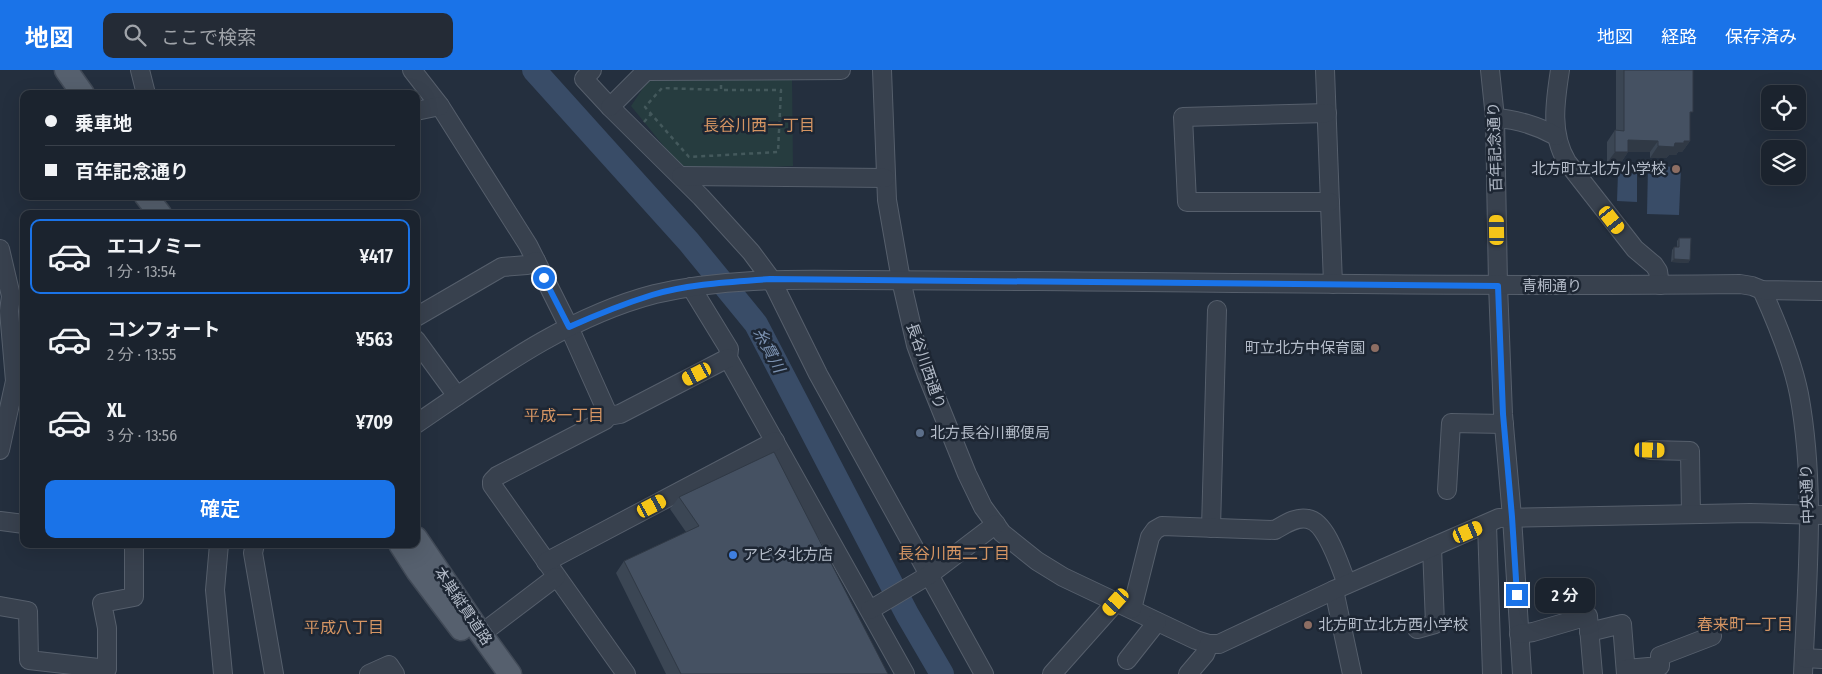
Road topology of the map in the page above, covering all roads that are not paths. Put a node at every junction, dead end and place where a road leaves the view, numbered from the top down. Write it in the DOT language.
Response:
graph roads {
  1 [pos="50,70"];
  2 [pos="66,70"];
  3 [pos="140,70"];
  4 [pos="412,70"];
  5 [pos="592,70"];
  6 [pos="841,70"];
  7 [pos="882,70"];
  8 [pos="1325,70"];
  9 [pos="1490,70"];
  10 [pos="1560,70"];
  11 [pos="646,71"];
  12 [pos="720,71"];
  13 [pos="775,71"];
  14 [pos="64,90"];
  15 [pos="80,90"];
  16 [pos="145,90"];
  17 [pos="440,106"];
  18 [pos="610,107"];
  19 [pos="420,110"];
  20 [pos="1327,113"];
  21 [pos="1495,118"];
  22 [pos="1556,136"];
  23 [pos="681,176"];
  24 [pos="885,178"];
  25 [pos="149,200"];
  26 [pos="1330,202"];
  27 [pos="157,210"];
  28 [pos="0,249"];
  29 [pos="536,261"];
  30 [pos="770,279"];
  31 [pos="901,280"];
  32 [pos="1333,284"];
  33 [pos="1660,285"];
  34 [pos="1498,286"];
  35 [pos="1603,286"];
  36 [pos="692,288"];
  37 [pos="1762,290"];
  38 [pos="1822,291"];
  39 [pos="1217,310"];
  40 [pos="5,311"];
  41 [pos="420,315"];
  42 [pos="569,327"];
  43 [pos="420,345"];
  44 [pos="728,358"];
  45 [pos="457,396"];
  46 [pos="608,416"];
  47 [pos="11,417"];
  48 [pos="420,421"];
  49 [pos="1504,424"];
  50 [pos="775,441"];
  51 [pos="0,450"];
  52 [pos="1650,450"];
  53 [pos="1447,490"];
  54 [pos="1691,514"];
  55 [pos="1816,514"];
  56 [pos="1512,517"];
  57 [pos="0,521"];
  58 [pos="20,524"];
  59 [pos="996,524"];
  60 [pos="1487,524"];
  61 [pos="1212,528"];
  62 [pos="420,544"];
  63 [pos="1432,547"];
  64 [pos="134,548"];
  65 [pos="219,548"];
  66 [pos="254,548"];
  67 [pos="403,548"];
  68 [pos="546,562"];
  69 [pos="556,577"];
  70 [pos="926,577"];
  71 [pos="1340,587"];
  72 [pos="0,606"];
  73 [pos="1124,606"];
  74 [pos="873,608"];
  75 [pos="1157,622"];
  76 [pos="1417,629"];
  77 [pos="1589,632"];
  78 [pos="480,634"];
  79 [pos="1519,634"];
  80 [pos="1712,636"];
  81 [pos="1209,644"];
  82 [pos="1822,659"];
  83 [pos="1127,660"];
  84 [pos="1804,666"];
  85 [pos="1626,672"];
  86 [pos="223,674"];
  87 [pos="274,674"];
  88 [pos="369,674"];
  89 [pos="395,674"];
  90 [pos="494,674"];
  91 [pos="510,674"];
  92 [pos="626,674"];
  93 [pos="905,674"];
  94 [pos="984,674"];
  95 [pos="1052,674"];
  96 [pos="1188,674"];
  97 [pos="1352,674"];
  98 [pos="1492,674"];
  99 [pos="1522,674"];
  100 [pos="1593,674"];
  1 -- 14 [label="main road"];
  2 -- 15 [label="main road"];
  3 -- 16 [label="street"];
  4 -- 17 [label="street"];
  5 -- 18 [label="street"];
  6 -- 13 [label="street"];
  7 -- 24 [label="street, 長谷川西通り"];
  8 -- 20 [label="street"];
  9 -- 21 [label="street, 百年記念通り"];
  10 -- 22 [label="street"];
  11 -- 12 [label="street"];
  11 -- 18 [label="street"];
  12 -- 13 [label="street"];
  17 -- 19 [label="street"];
  17 -- 29 [label="street"];
  18 -- 23 [label="street"];
  20 -- 26 [label="street"];
  20 -- 26 [label="street"];
  21 -- 22 [label="street"];
  21 -- 34 [label="street, 百年記念通り"];
  22 -- 33 [label="street"];
  23 -- 24 [label="street"];
  23 -- 30 [label="street"];
  24 -- 31 [label="street, 長谷川西通り"];
  25 -- 27 [label="main road"];
  26 -- 32 [label="street"];
  28 -- 40 [label="street"];
  29 -- 41 [label="street"];
  29 -- 42 [label="street"];
  30 -- 31 [label="street, 青桐通り"];
  30 -- 36 [label="street, 青桐通り"];
  30 -- 70 [label="street"];
  31 -- 32 [label="street, 青桐通り"];
  31 -- 59 [label="street, 長谷川西通り"];
  32 -- 34 [label="street, 青桐通り"];
  33 -- 35 [label="street, 青桐通り"];
  33 -- 37 [label="street, 青桐通り"];
  34 -- 35 [label="street, 青桐通り"];
  34 -- 49 [label="street, 百年記念通り"];
  35 -- 37 [label="street"];
  36 -- 42 [label="street, 青桐通り"];
  36 -- 44 [label="street"];
  37 -- 38 [label="street, 青桐通り"];
  37 -- 55 [label="street, 中央通り"];
  39 -- 61 [label="street"];
  40 -- 47 [label="street"];
  42 -- 45 [label="street, 青桐通り"];
  42 -- 46 [label="street"];
  43 -- 45 [label="street"];
  44 -- 46 [label="street"];
  44 -- 50 [label="street"];
  45 -- 48 [label="street, 青桐通り"];
  46 -- 68 [label="street"];
  47 -- 51 [label="street"];
  49 -- 53 [label="street"];
  49 -- 56 [label="street, 百年記念通り"];
  50 -- 68 [label="street"];
  50 -- 74 [label="street"];
  52 -- 54 [label="street"];
  54 -- 55 [label="street"];
  54 -- 56 [label="street"];
  55 -- 84 [label="street, 中央通り"];
  56 -- 60 [label="street"];
  56 -- 79 [label="street, 百年記念通り"];
  57 -- 58 [label="street"];
  59 -- 70 [label="street"];
  59 -- 73 [label="street, 長谷川西通り"];
  60 -- 63 [label="street"];
  60 -- 98 [label="street"];
  61 -- 71 [label="street"];
  61 -- 73 [label="street"];
  62 -- 78 [label="main road, 本巣縦貫道路"];
  63 -- 71 [label="street"];
  63 -- 76 [label="street"];
  64 -- 72 [label="street"];
  65 -- 86 [label="street"];
  66 -- 87 [label="street"];
  67 -- 90 [label="main road, 本巣縦貫道路"];
  68 -- 69 [label="street"];
  69 -- 78 [label="street"];
  69 -- 92 [label="street"];
  70 -- 74 [label="street"];
  70 -- 94 [label="street"];
  71 -- 81 [label="street"];
  71 -- 97 [label="street"];
  73 -- 75 [label="street, 長谷川西通り"];
  73 -- 95 [label="street"];
  74 -- 93 [label="street"];
  75 -- 81 [label="street, 長谷川西通り"];
  75 -- 83 [label="street"];
  77 -- 79 [label="street"];
  77 -- 85 [label="street"];
  77 -- 100 [label="street"];
  78 -- 91 [label="main road, 本巣縦貫道路"];
  79 -- 99 [label="street, 百年記念通り"];
  80 -- 85 [label="street"];
  81 -- 96 [label="street"];
  82 -- 84 [label="street"];
  88 -- 89 [label="street"];
}
